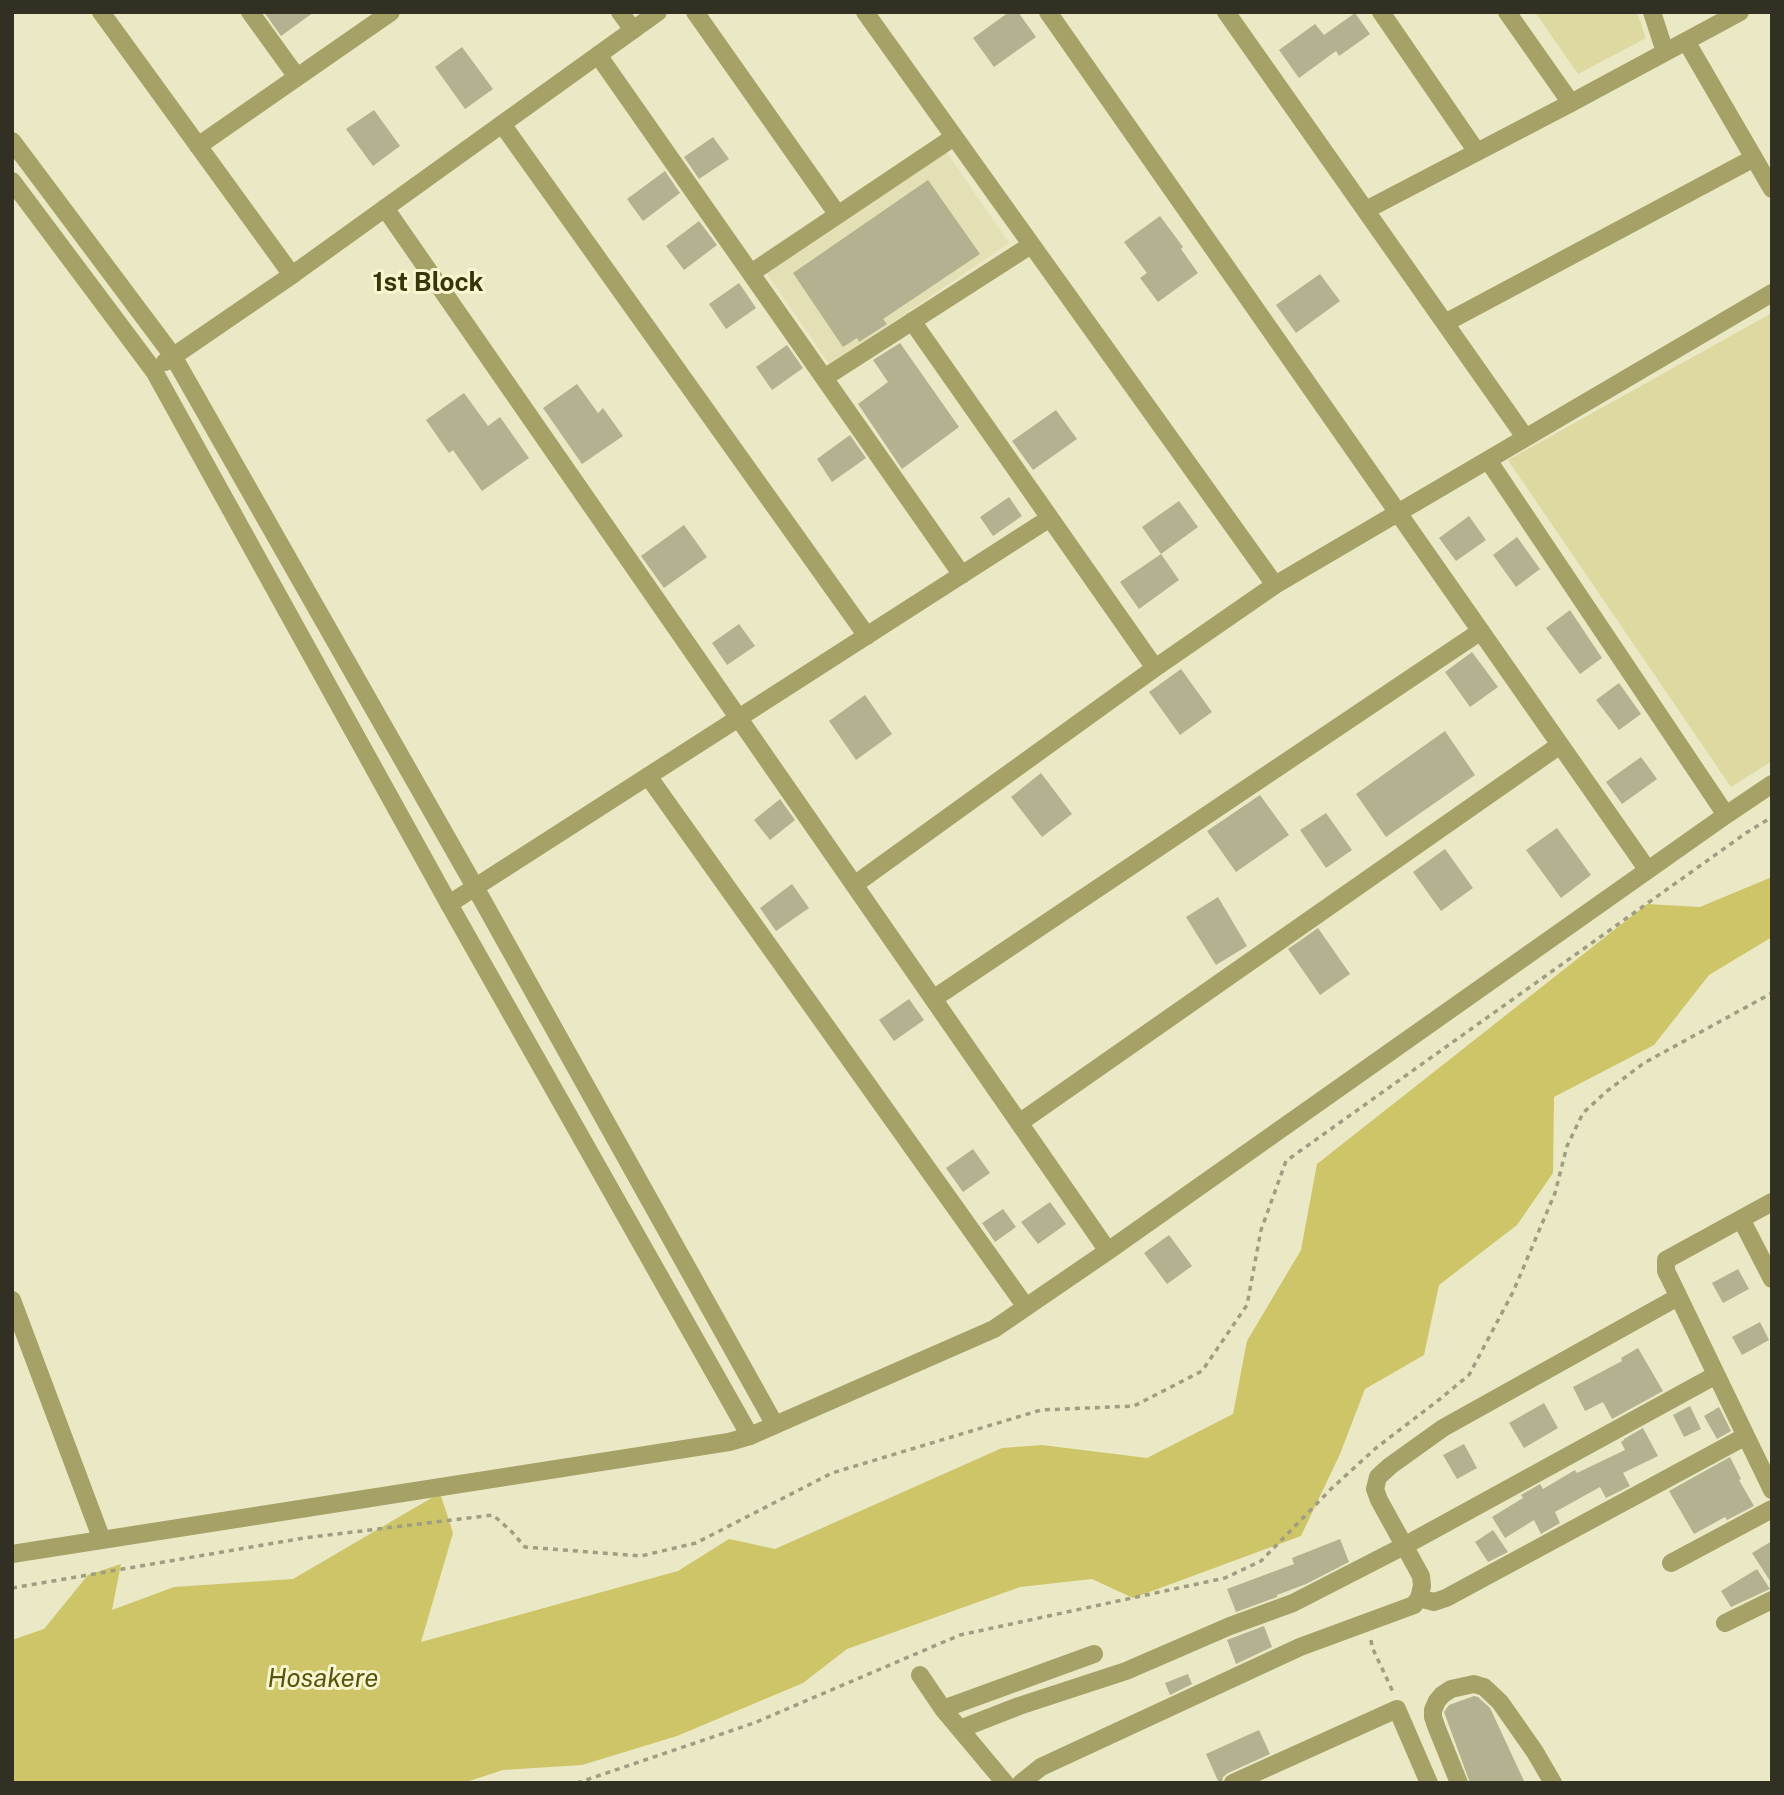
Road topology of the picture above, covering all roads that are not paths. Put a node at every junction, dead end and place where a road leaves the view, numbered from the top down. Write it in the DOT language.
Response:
graph roads {
  1 [pos="101,12"];
  2 [pos="250,12"];
  3 [pos="620,12"];
  4 [pos="657,12"];
  5 [pos="695,12"];
  6 [pos="865,12"];
  7 [pos="1048,12"];
  8 [pos="1226,12"];
  9 [pos="1381,12"];
  10 [pos="1507,12"];
  11 [pos="1652,12"];
  12 [pos="1740,12"];
  13 [pos="381,15"];
  14 [pos="633,30"];
  15 [pos="1686,41"];
  16 [pos="1665,52"];
  17 [pos="598,55"];
  18 [pos="297,77"];
  19 [pos="1571,103"];
  20 [pos="502,124"];
  21 [pos="954,137"];
  22 [pos="12,141"];
  23 [pos="198,146"];
  24 [pos="1477,152"];
  25 [pos="1754,158"];
  26 [pos="12,181"];
  27 [pos="1772,189"];
  28 [pos="385,208"];
  29 [pos="1366,210"];
  30 [pos="838,215"];
  31 [pos="1031,245"];
  32 [pos="751,274"];
  33 [pos="292,275"];
  34 [pos="1772,293"];
  35 [pos="912,321"];
  36 [pos="1445,323"];
  37 [pos="173,356"];
  38 [pos="154,371"];
  39 [pos="824,378"];
  40 [pos="1525,437"];
  41 [pos="1488,460"];
  42 [pos="1398,513"];
  43 [pos="1050,518"];
  44 [pos="962,575"];
  45 [pos="1275,585"];
  46 [pos="1481,631"];
  47 [pos="867,636"];
  48 [pos="1155,668"];
  49 [pos="738,719"];
  50 [pos="1560,744"];
  51 [pos="648,776"];
  52 [pos="1772,784"];
  53 [pos="1726,815"];
  54 [pos="1647,869"];
  55 [pos="854,886"];
  56 [pos="475,887"];
  57 [pos="449,904"];
  58 [pos="933,999"];
  59 [pos="1019,1124"];
  60 [pos="1772,1202"];
  61 [pos="1741,1219"];
  62 [pos="1108,1251"];
  63 [pos="1772,1279"];
  64 [pos="1678,1297"];
  65 [pos="12,1300"];
  66 [pos="1026,1307"];
  67 [pos="1716,1375"];
  68 [pos="775,1424"];
  69 [pos="750,1436"];
  70 [pos="1745,1436"];
  71 [pos="1772,1490"];
  72 [pos="1772,1509"];
  73 [pos="102,1540"];
  74 [pos="1405,1546"];
  75 [pos="12,1553"];
  76 [pos="1671,1563"];
  77 [pos="1419,1598"];
  78 [pos="1772,1600"];
  79 [pos="1725,1623"];
  80 [pos="1094,1654"];
  81 [pos="920,1675"];
  82 [pos="943,1709"];
  83 [pos="960,1729"];
  84 [pos="1005,1783"];
  85 [pos="1021,1783"];
  86 [pos="1233,1783"];
  87 [pos="1429,1783"];
  88 [pos="1459,1783"];
  89 [pos="1553,1783"];
  1 -- 23 [label="street"];
  2 -- 18 [label="street"];
  3 -- 14 [label="street"];
  4 -- 14 [label="street"];
  5 -- 30 [label="street"];
  6 -- 21 [label="street"];
  7 -- 42 [label="street"];
  8 -- 29 [label="street"];
  9 -- 24 [label="street"];
  10 -- 19 [label="street"];
  11 -- 16 [label="street"];
  12 -- 15 [label="street"];
  13 -- 18 [label="street"];
  14 -- 17 [label="street"];
  15 -- 16 [label="street"];
  15 -- 25 [label="street"];
  16 -- 19 [label="street"];
  17 -- 20 [label="street"];
  17 -- 32 [label="street"];
  18 -- 23 [label="street"];
  19 -- 24 [label="street"];
  20 -- 28 [label="street"];
  20 -- 47 [label="street"];
  21 -- 30 [label="street"];
  21 -- 31 [label="street"];
  22 -- 37 [label="street"];
  23 -- 33 [label="street"];
  24 -- 29 [label="street"];
  25 -- 27 [label="street"];
  25 -- 36 [label="street"];
  26 -- 38 [label="street"];
  28 -- 33 [label="street"];
  28 -- 49 [label="street"];
  29 -- 36 [label="street"];
  30 -- 32 [label="street"];
  31 -- 35 [label="street"];
  31 -- 45 [label="street"];
  32 -- 39 [label="street"];
  33 -- 37 [label="street"];
  34 -- 40 [label="street"];
  35 -- 39 [label="street"];
  35 -- 43 [label="street"];
  36 -- 40 [label="street"];
  37 -- 38 [label="street"];
  37 -- 56 [label="street"];
  38 -- 57 [label="street"];
  39 -- 44 [label="street"];
  40 -- 41 [label="street"];
  41 -- 42 [label="street"];
  41 -- 53 [label="street"];
  42 -- 45 [label="street"];
  42 -- 46 [label="street"];
  43 -- 44 [label="street"];
  43 -- 48 [label="street"];
  44 -- 47 [label="street"];
  45 -- 48 [label="street"];
  46 -- 50 [label="street"];
  46 -- 58 [label="street"];
  47 -- 49 [label="street"];
  48 -- 55 [label="street"];
  49 -- 51 [label="street"];
  49 -- 55 [label="street"];
  50 -- 54 [label="street"];
  50 -- 59 [label="street"];
  51 -- 56 [label="street"];
  51 -- 66 [label="street"];
  52 -- 53 [label="street"];
  53 -- 54 [label="street"];
  54 -- 62 [label="street"];
  55 -- 58 [label="street"];
  56 -- 57 [label="street"];
  56 -- 68 [label="street"];
  57 -- 69 [label="street"];
  58 -- 59 [label="street"];
  59 -- 62 [label="street"];
  60 -- 61 [label="street"];
  61 -- 63 [label="street"];
  61 -- 64 [label="street"];
  62 -- 66 [label="street"];
  64 -- 67 [label="street"];
  64 -- 74 [label="street"];
  65 -- 73 [label="street"];
  66 -- 68 [label="street"];
  67 -- 70 [label="street"];
  67 -- 74 [label="street"];
  68 -- 69 [label="street"];
  69 -- 73 [label="street"];
  70 -- 71 [label="street"];
  70 -- 77 [label="street"];
  72 -- 76 [label="street"];
  73 -- 75 [label="street"];
  74 -- 77 [label="street"];
  74 -- 83 [label="street"];
  77 -- 85 [label="street"];
  78 -- 79 [label="street"];
  80 -- 82 [label="street"];
  81 -- 82 [label="street"];
  82 -- 83 [label="street"];
  83 -- 84 [label="street"];
  86 -- 87 [label="street"];
  88 -- 89 [label="street"];
}
